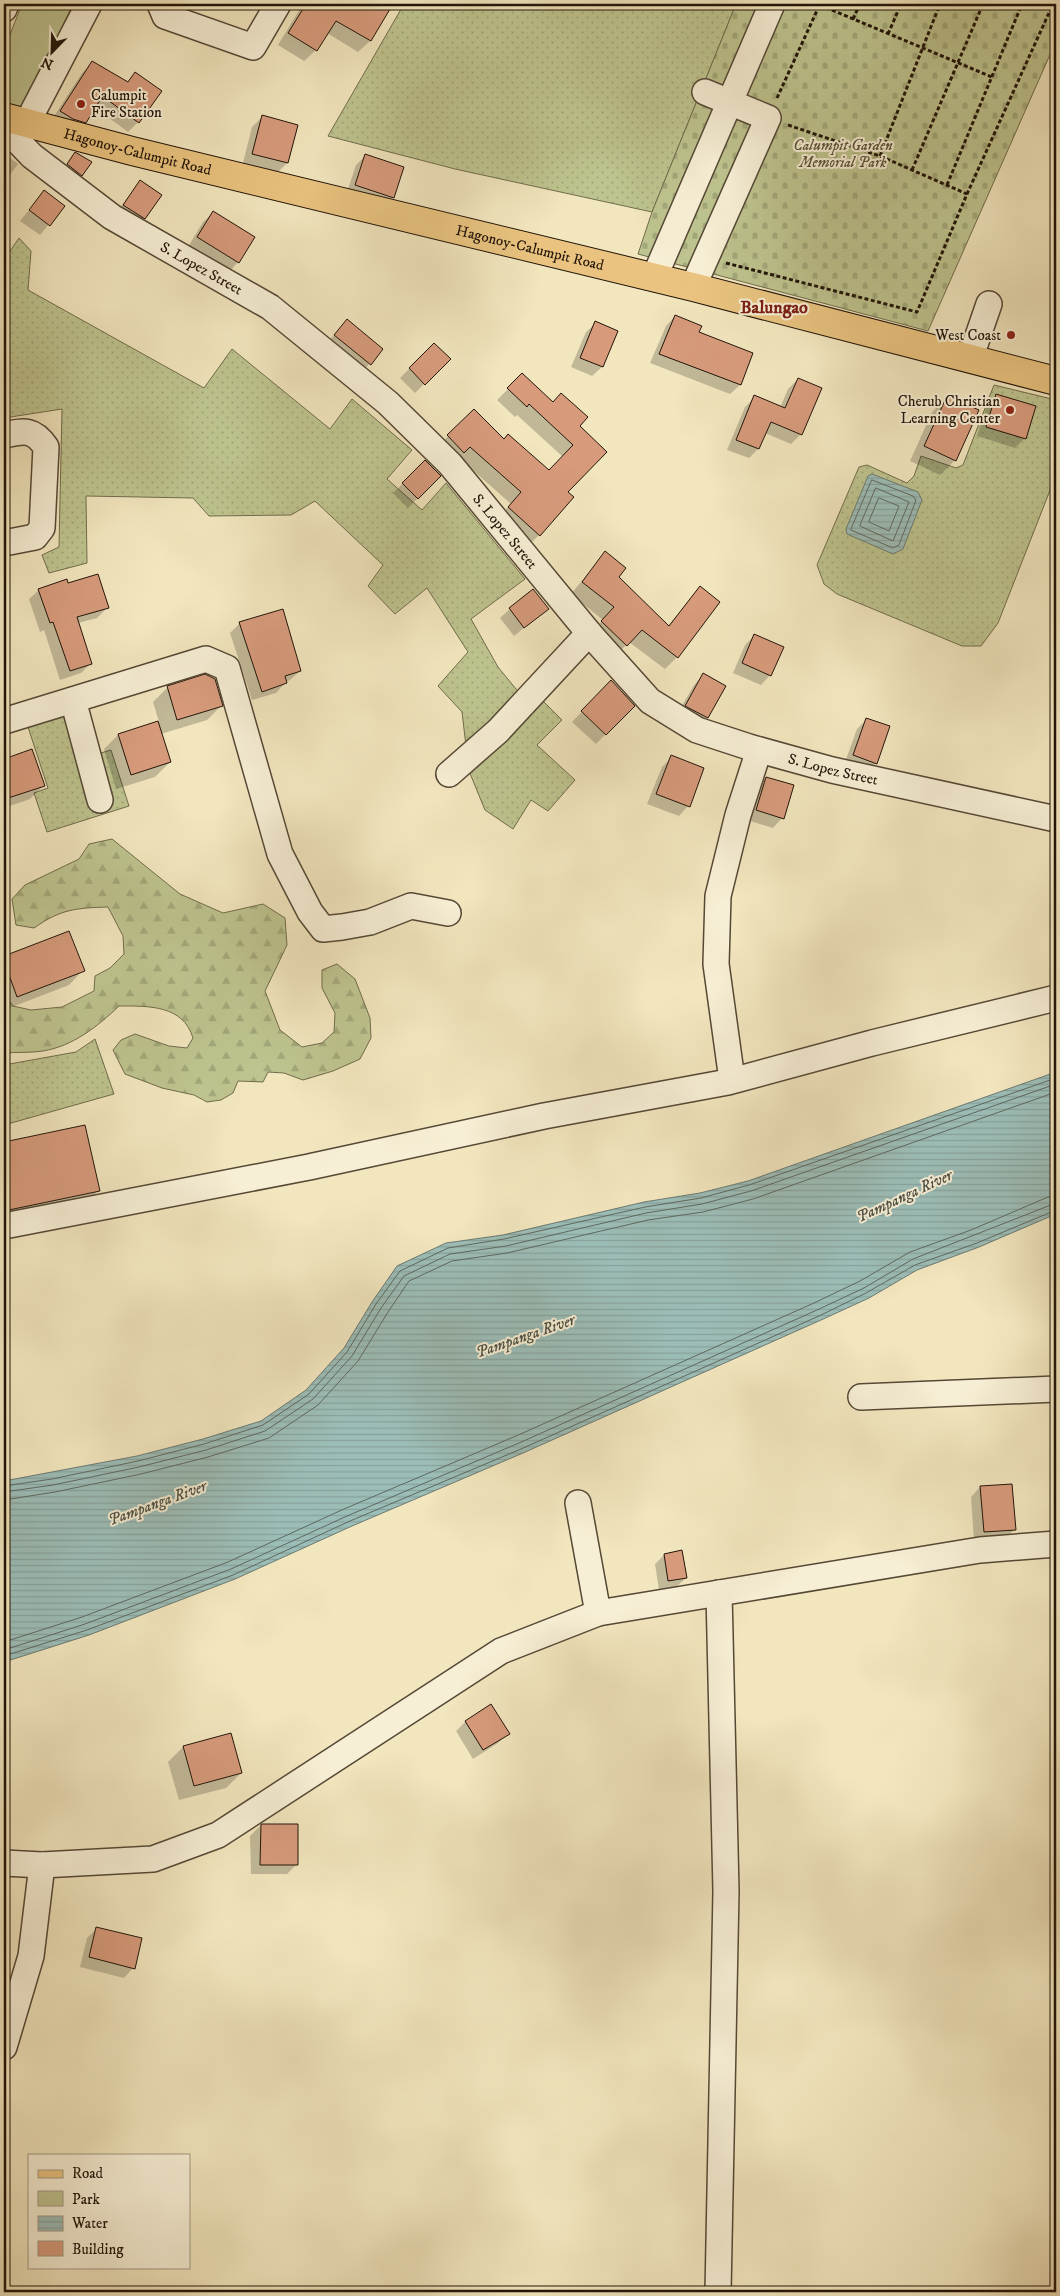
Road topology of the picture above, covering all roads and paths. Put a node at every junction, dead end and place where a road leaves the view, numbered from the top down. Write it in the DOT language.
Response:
graph roads {
  1 [pos="6,4"];
  2 [pos="89,4"];
  3 [pos="160,4"];
  4 [pos="278,4"];
  5 [pos="772,4"];
  6 [pos="820,4"];
  7 [pos="860,4"];
  8 [pos="901,4"];
  9 [pos="940,4"];
  10 [pos="983,4"];
  11 [pos="1022,4"];
  12 [pos="1053,4"];
  13 [pos="4,9"];
  14 [pos="853,19"];
  15 [pos="888,34"];
  16 [pos="922,48"];
  17 [pos="958,63"];
  18 [pos="992,77"];
  19 [pos="705,92"];
  20 [pos="730,102"];
  21 [pos="768,118"];
  22 [pos="11,122"];
  23 [pos="880,156"];
  24 [pos="912,170"];
  25 [pos="947,186"];
  26 [pos="967,194"];
  27 [pos="706,258"];
  28 [pos="654,278"];
  29 [pos="693,288"];
  30 [pos="989,304"];
  31 [pos="970,359"];
  32 [pos="1056,381"];
  33 [pos="4,435"];
  34 [pos="4,543"];
  35 [pos="589,633"];
  36 [pos="73,700"];
  37 [pos="4,721"];
  38 [pos="759,750"];
  39 [pos="449,774"];
  40 [pos="100,800"];
  41 [pos="1056,819"];
  42 [pos="448,913"];
  43 [pos="1056,998"];
  44 [pos="732,1080"];
  45 [pos="4,1226"];
  46 [pos="1056,1389"];
  47 [pos="861,1397"];
  48 [pos="578,1502"];
  49 [pos="1056,1544"];
  50 [pos="719,1593"];
  51 [pos="598,1613"];
  52 [pos="4,1863"];
  53 [pos="42,1865"];
  54 [pos="4,2047"];
  55 [pos="718,2292"];
  1 -- 13 [label="street"];
  2 -- 22 [label="street"];
  3 -- 4 [label="street"];
  5 -- 20 [label="street"];
  6 -- 14 [label="path"];
  6 -- 21 [label="path"];
  7 -- 14 [label="path"];
  8 -- 15 [label="path"];
  9 -- 16 [label="path"];
  10 -- 17 [label="path"];
  11 -- 18 [label="path"];
  12 -- 26 [label="path"];
  14 -- 15 [label="path"];
  15 -- 16 [label="path"];
  16 -- 17 [label="path"];
  16 -- 23 [label="path"];
  17 -- 18 [label="path"];
  17 -- 24 [label="path"];
  18 -- 25 [label="path"];
  19 -- 20 [label="street"];
  20 -- 21 [label="street"];
  20 -- 28 [label="street"];
  21 -- 23 [label="path"];
  21 -- 27 [label="street"];
  22 -- 28 [label="main road, Hagonoy-Calumpit Road"];
  22 -- 35 [label="street, S. Lopez Street"];
  23 -- 24 [label="path"];
  24 -- 25 [label="path"];
  25 -- 26 [label="path"];
  26 -- 27 [label="path"];
  27 -- 29 [label="street"];
  28 -- 29 [label="main road, Hagonoy-Calumpit Road"];
  29 -- 31 [label="main road, Hagonoy-Calumpit Road"];
  30 -- 31 [label="street"];
  31 -- 32 [label="main road, Hagonoy-Calumpit Road"];
  33 -- 34 [label="street"];
  35 -- 38 [label="street, S. Lopez Street"];
  35 -- 39 [label="street"];
  36 -- 37 [label="street"];
  36 -- 40 [label="street"];
  36 -- 42 [label="street"];
  38 -- 41 [label="street, S. Lopez Street"];
  38 -- 44 [label="street"];
  43 -- 44 [label="street"];
  44 -- 45 [label="street"];
  46 -- 47 [label="street"];
  48 -- 51 [label="street"];
  49 -- 50 [label="street"];
  50 -- 51 [label="street"];
  50 -- 55 [label="street"];
  51 -- 53 [label="street"];
  52 -- 53 [label="street"];
  53 -- 54 [label="street"];
}
